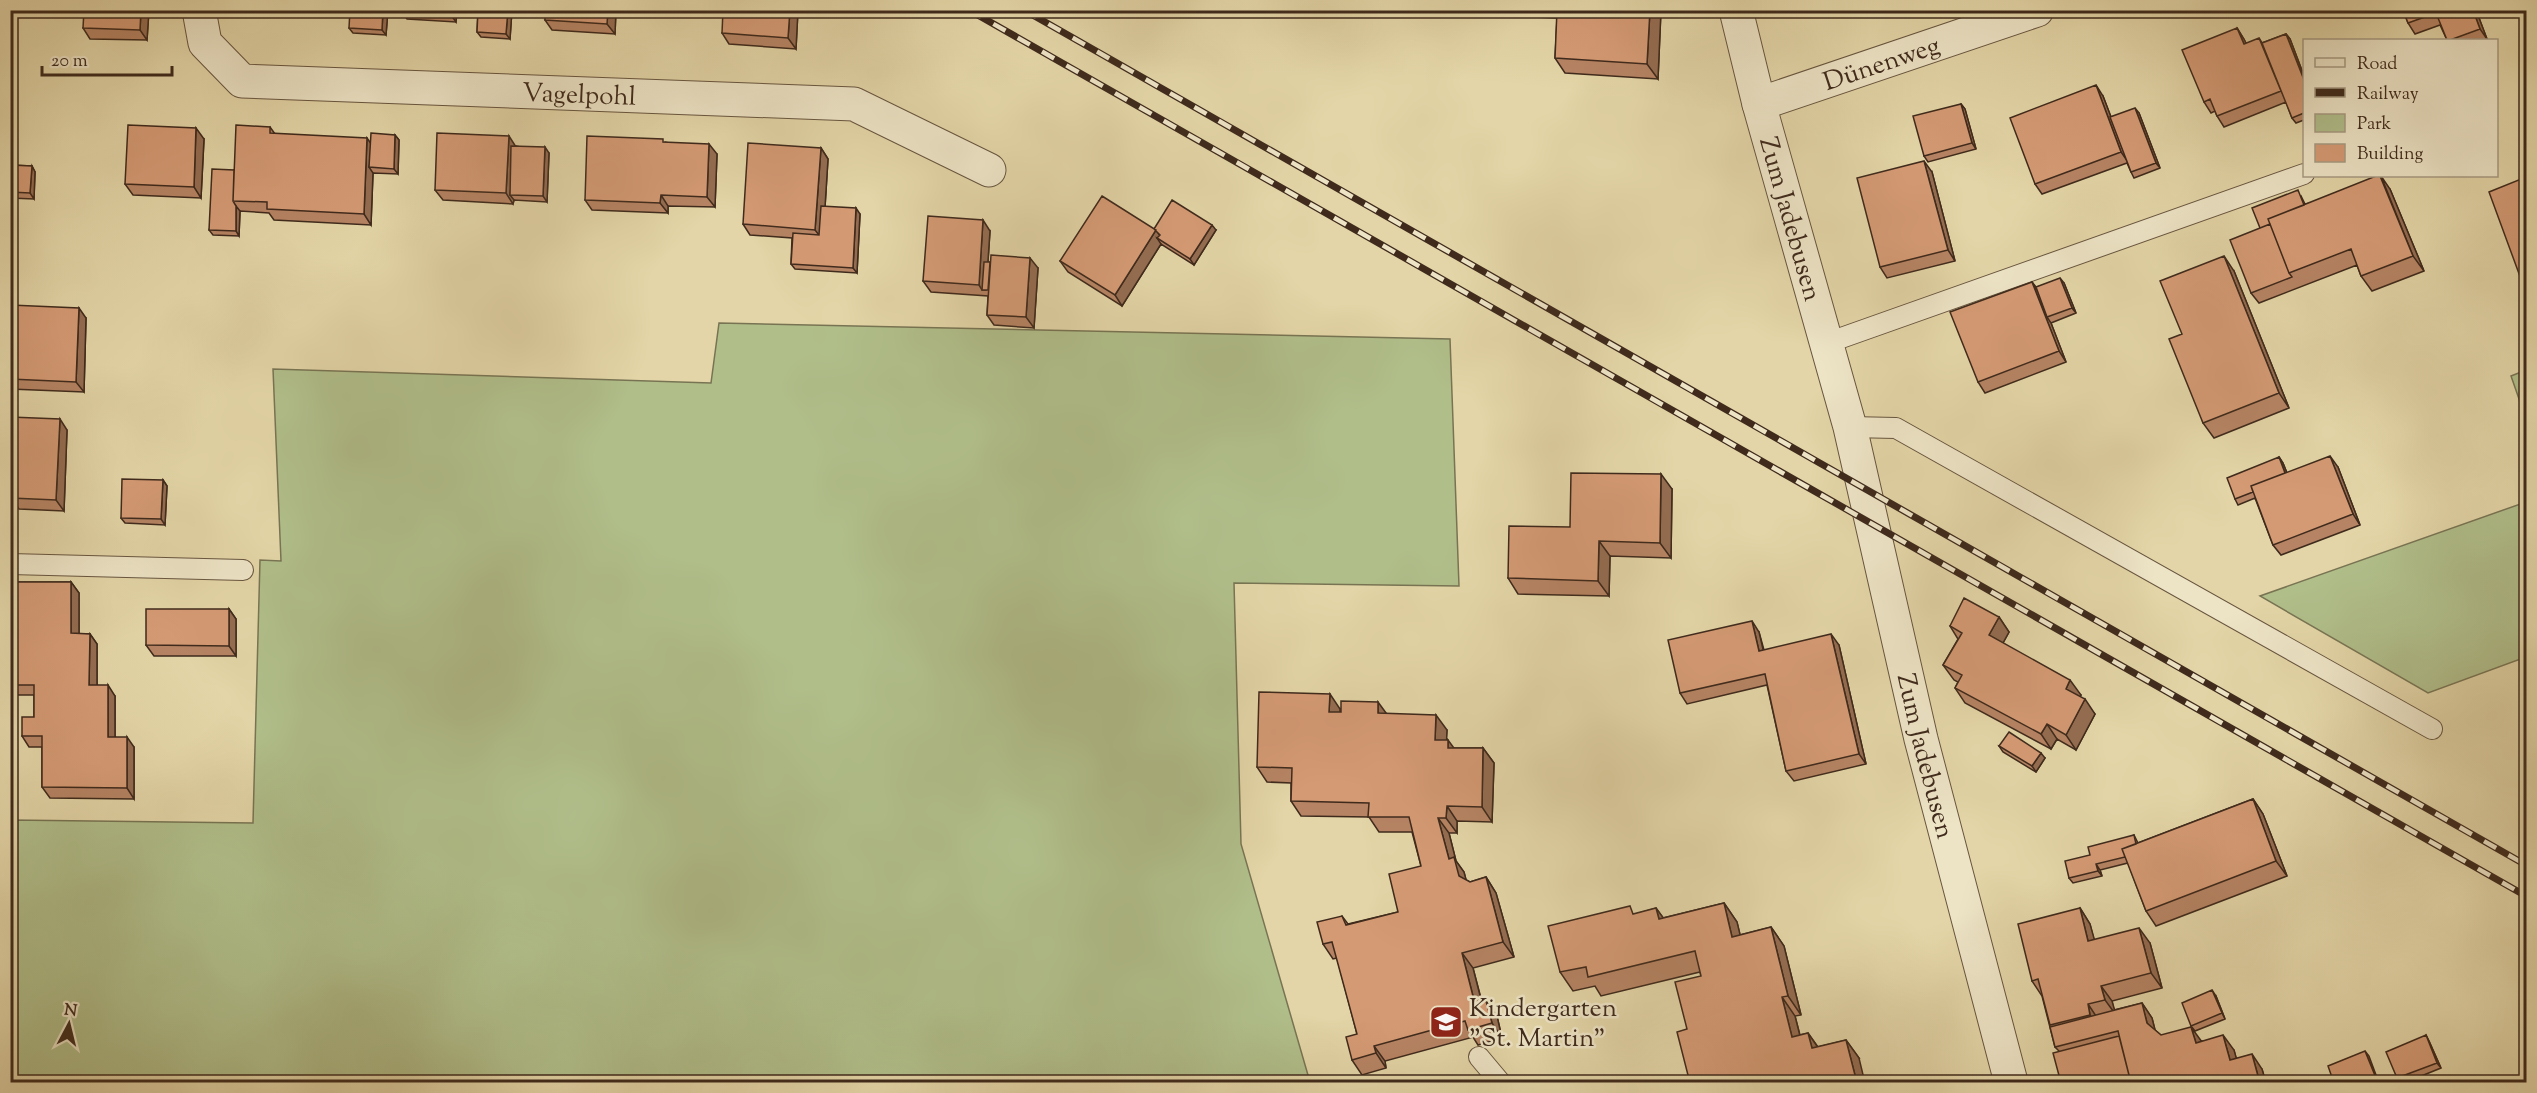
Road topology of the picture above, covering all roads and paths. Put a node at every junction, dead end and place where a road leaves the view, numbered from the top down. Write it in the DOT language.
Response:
graph roads {
  1 [pos="199,10"];
  2 [pos="1736,10"];
  3 [pos="2037,10"];
  4 [pos="1759,104"];
  5 [pos="989,170"];
  6 [pos="2303,174"];
  7 [pos="1827,343"];
  8 [pos="1850,428"];
  9 [pos="10,564"];
  10 [pos="243,570"];
  11 [pos="2432,729"];
  12 [pos="1479,1057"];
  13 [pos="1500,1083"];
  14 [pos="2011,1083"];
  1 -- 5 [label="street, Vagelpohl"];
  2 -- 4 [label="street, Zum Jadebusen"];
  3 -- 4 [label="street, Dünenweg"];
  4 -- 7 [label="street, Zum Jadebusen"];
  6 -- 7 [label="lane"];
  7 -- 8 [label="street, Zum Jadebusen"];
  8 -- 11 [label="lane"];
  8 -- 14 [label="street, Zum Jadebusen"];
  9 -- 10 [label="lane"];
  12 -- 13 [label="lane"];
}
